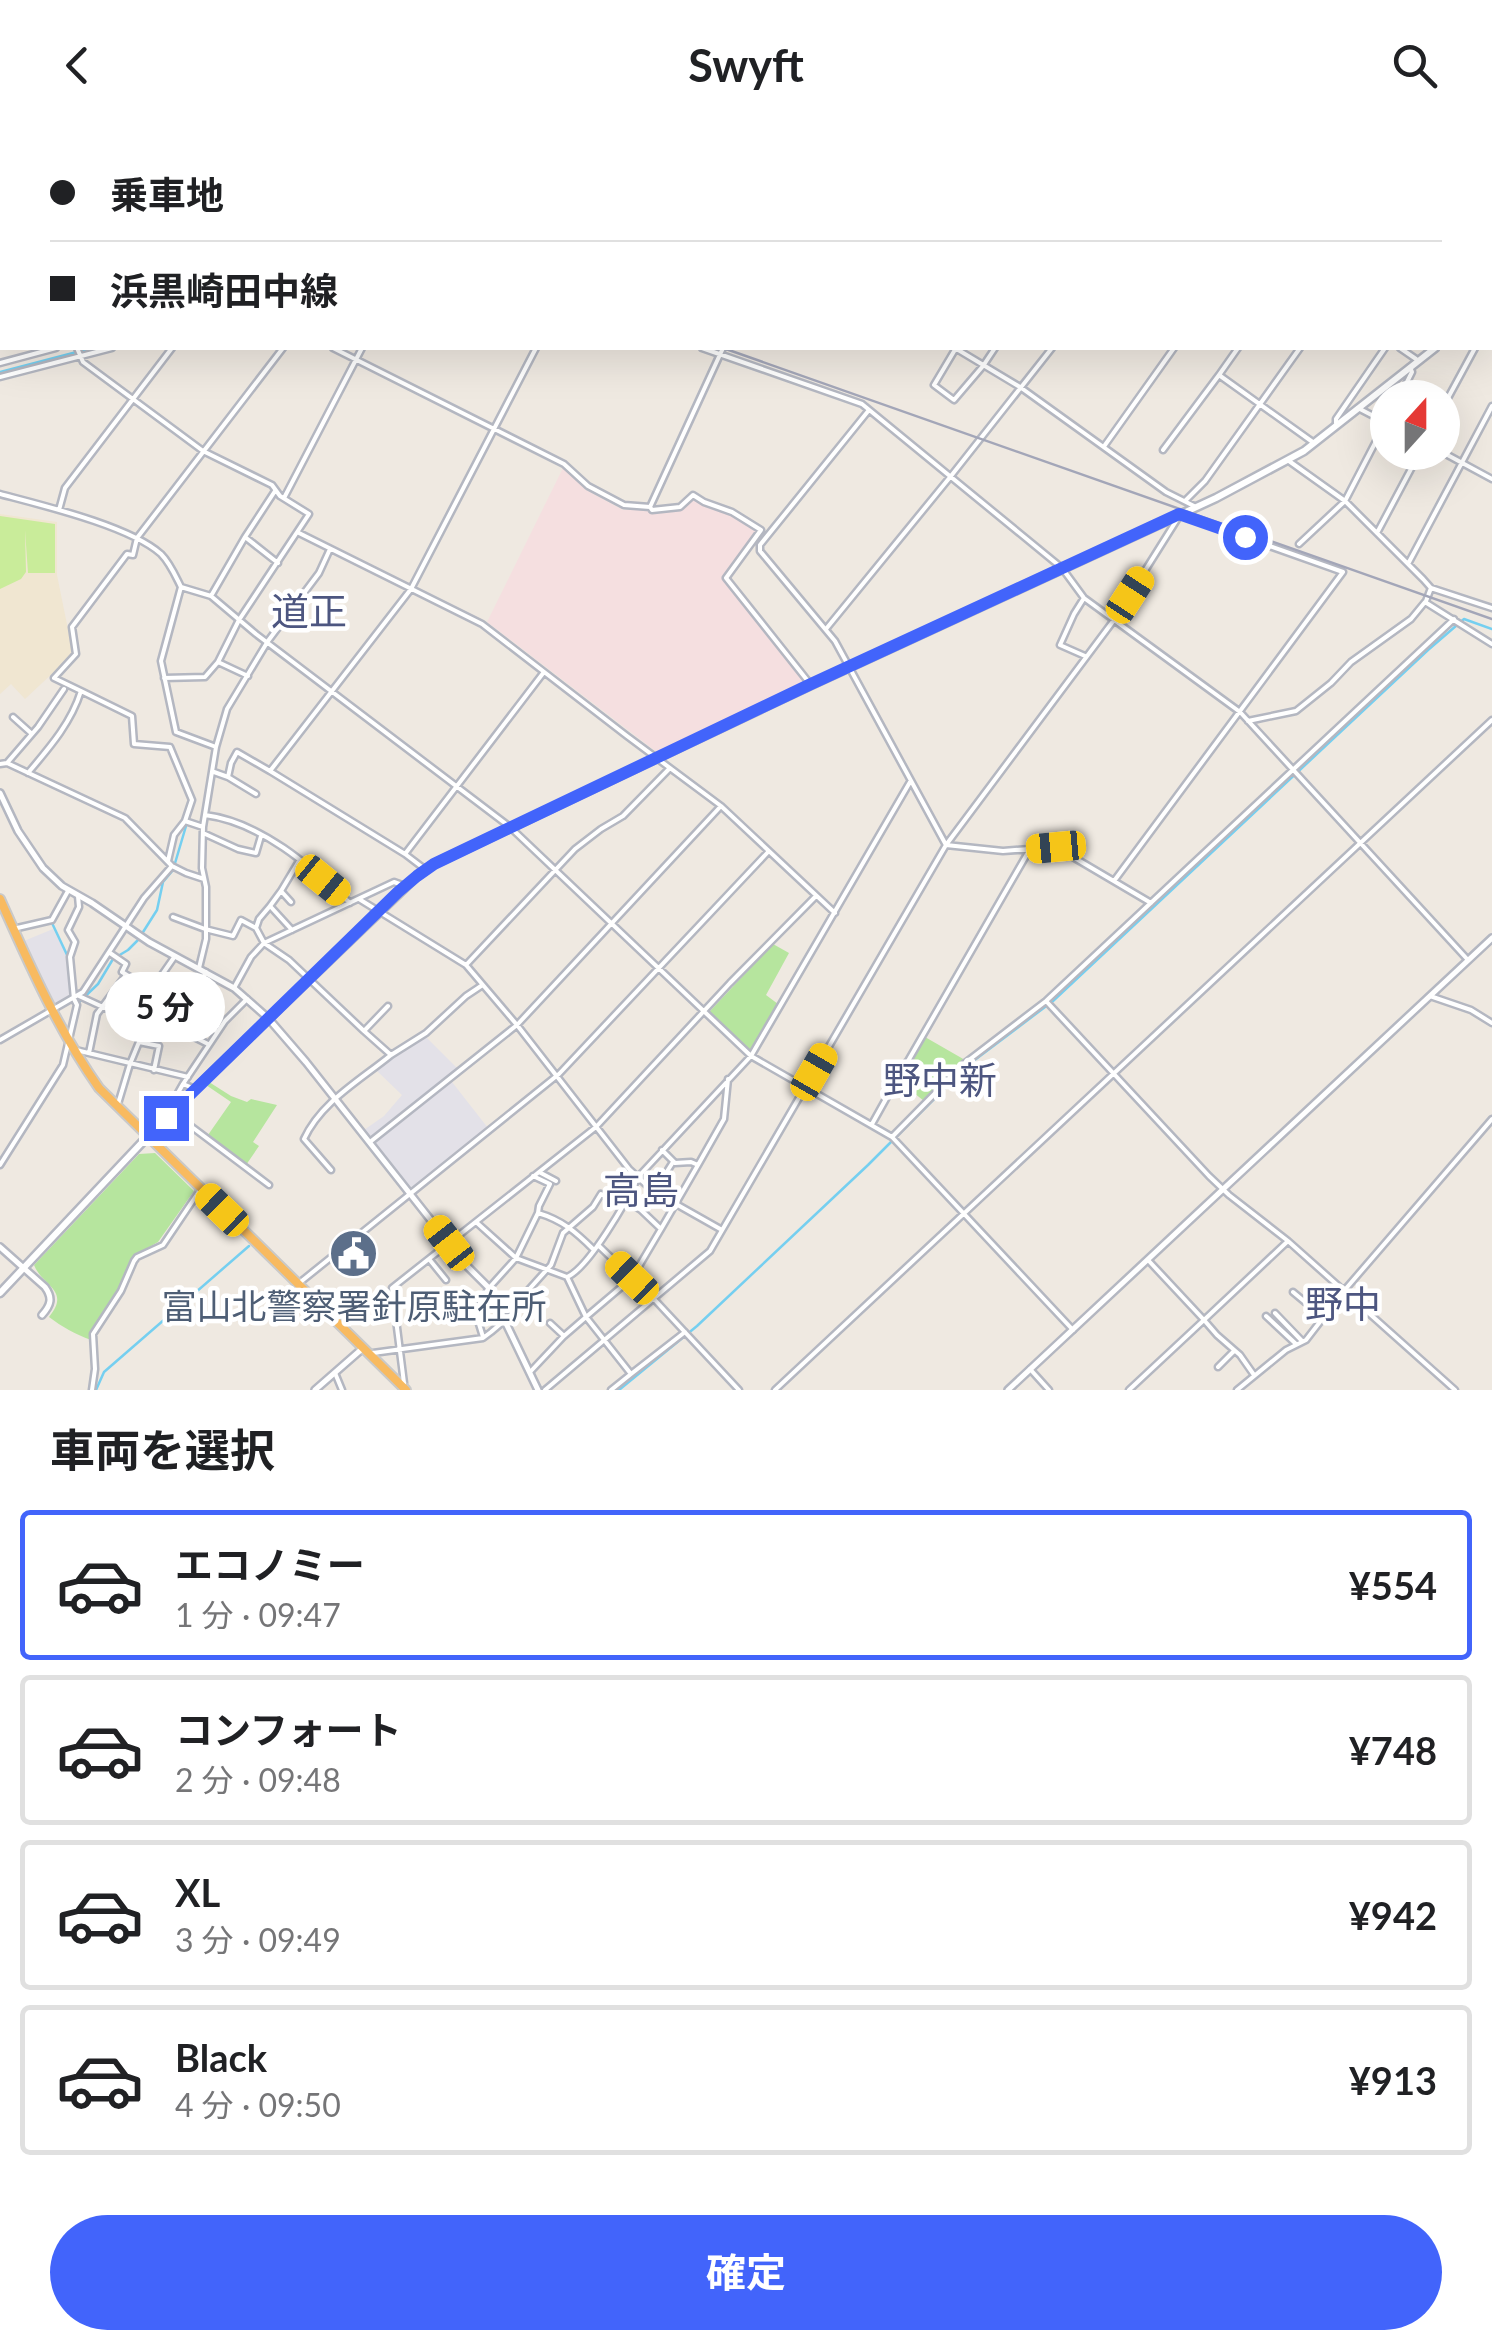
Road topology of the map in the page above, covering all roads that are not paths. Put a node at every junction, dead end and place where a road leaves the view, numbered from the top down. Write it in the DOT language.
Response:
graph roads {
  1 [pos="49,350"];
  2 [pos="78,350"];
  3 [pos="105,350"];
  4 [pos="171,350"];
  5 [pos="280,350"];
  6 [pos="336,350"];
  7 [pos="361,350"];
  8 [pos="535,350"];
  9 [pos="721,350"];
  10 [pos="954,350"];
  11 [pos="958,350"];
  12 [pos="994,350"];
  13 [pos="1050,350"];
  14 [pos="1173,350"];
  15 [pos="1237,350"];
  16 [pos="1299,350"];
  17 [pos="1384,350"];
  18 [pos="1403,350"];
  19 [pos="1430,350"];
  20 [pos="1473,350"];
  21 [pos="80,357"];
  22 [pos="356,360"];
  23 [pos="1418,360"];
  24 [pos="0,364"];
  25 [pos="983,366"];
  26 [pos="1410,367"];
  27 [pos="1218,375"];
  28 [pos="0,377"];
  29 [pos="1408,380"];
  30 [pos="1457,380"];
  31 [pos="1020,387"];
  32 [pos="134,399"];
  33 [pos="1260,404"];
  34 [pos="1492,406"];
  35 [pos="1358,408"];
  36 [pos="869,410"];
  37 [pos="1370,413"];
  38 [pos="1336,426"];
  39 [pos="494,430"];
  40 [pos="1314,443"];
  41 [pos="1104,447"];
  42 [pos="204,450"];
  43 [pos="1164,450"];
  44 [pos="1370,453"];
  45 [pos="1289,461"];
  46 [pos="1462,463"];
  47 [pos="1410,470"];
  48 [pos="951,476"];
  49 [pos="1492,478"];
  50 [pos="276,490"];
  51 [pos="0,494"];
  52 [pos="284,498"];
  53 [pos="1345,500"];
  54 [pos="1186,501"];
  55 [pos="1194,506"];
  56 [pos="650,507"];
  57 [pos="59,510"];
  58 [pos="1179,514"];
  59 [pos="299,533"];
  60 [pos="1377,533"];
  61 [pos="245,537"];
  62 [pos="137,538"];
  63 [pos="1299,544"];
  64 [pos="330,548"];
  65 [pos="278,563"];
  66 [pos="1408,564"];
  67 [pos="1062,568"];
  68 [pos="181,587"];
  69 [pos="1431,588"];
  70 [pos="410,589"];
  71 [pos="210,596"];
  72 [pos="1084,598"];
  73 [pos="1425,602"];
  74 [pos="1492,608"];
  75 [pos="1454,619"];
  76 [pos="239,620"];
  77 [pos="1114,620"];
  78 [pos="826,629"];
  79 [pos="268,641"];
  80 [pos="1492,644"];
  81 [pos="1060,645"];
  82 [pos="1056,654"];
  83 [pos="1086,657"];
  84 [pos="218,662"];
  85 [pos="848,668"];
  86 [pos="544,672"];
  87 [pos="248,676"];
  88 [pos="164,678"];
  89 [pos="811,684"];
  90 [pos="64,689"];
  91 [pos="332,690"];
  92 [pos="81,691"];
  93 [pos="1240,712"];
  94 [pos="13,716"];
  95 [pos="1248,720"];
  96 [pos="1492,720"];
  97 [pos="32,734"];
  98 [pos="216,747"];
  99 [pos="658,758"];
  100 [pos="7,763"];
  101 [pos="0,764"];
  102 [pos="670,768"];
  103 [pos="212,771"];
  104 [pos="270,771"];
  105 [pos="1292,771"];
  106 [pos="28,773"];
  107 [pos="228,778"];
  108 [pos="910,782"];
  109 [pos="456,786"];
  110 [pos="0,793"];
  111 [pos="256,794"];
  112 [pos="722,806"];
  113 [pos="205,815"];
  114 [pos="185,821"];
  115 [pos="510,827"];
  116 [pos="203,830"];
  117 [pos="262,833"];
  118 [pos="1360,843"];
  119 [pos="946,845"];
  120 [pos="1030,850"];
  121 [pos="769,851"];
  122 [pos="405,854"];
  123 [pos="300,861"];
  124 [pos="170,863"];
  125 [pos="426,870"];
  126 [pos="556,870"];
  127 [pos="204,879"];
  128 [pos="1114,881"];
  129 [pos="405,886"];
  130 [pos="68,891"];
  131 [pos="281,892"];
  132 [pos="78,896"];
  133 [pos="816,896"];
  134 [pos="358,899"];
  135 [pos="0,900"];
  136 [pos="291,902"];
  137 [pos="350,903"];
  138 [pos="1151,903"];
  139 [pos="270,906"];
  140 [pos="377,912"];
  141 [pos="835,914"];
  142 [pos="173,916"];
  143 [pos="612,923"];
  144 [pos="126,927"];
  145 [pos="256,928"];
  146 [pos="13,929"];
  147 [pos="205,929"];
  148 [pos="292,930"];
  149 [pos="1492,938"];
  150 [pos="264,943"];
  151 [pos="110,953"];
  152 [pos="176,956"];
  153 [pos="1468,960"];
  154 [pos="466,965"];
  155 [pos="659,968"];
  156 [pos="203,970"];
  157 [pos="126,975"];
  158 [pos="308,979"];
  159 [pos="482,986"];
  160 [pos="234,988"];
  161 [pos="154,991"];
  162 [pos="1430,996"];
  163 [pos="77,997"];
  164 [pos="207,998"];
  165 [pos="247,998"];
  166 [pos="1046,1001"];
  167 [pos="104,1005"];
  168 [pos="388,1006"];
  169 [pos="51,1012"];
  170 [pos="705,1012"];
  171 [pos="144,1016"];
  172 [pos="268,1018"];
  173 [pos="1491,1020"];
  174 [pos="142,1025"];
  175 [pos="517,1025"];
  176 [pos="364,1031"];
  177 [pos="217,1032"];
  178 [pos="0,1040"];
  179 [pos="139,1042"];
  180 [pos="209,1044"];
  181 [pos="70,1046"];
  182 [pos="89,1053"];
  183 [pos="390,1055"];
  184 [pos="751,1056"];
  185 [pos="130,1064"];
  186 [pos="154,1070"];
  187 [pos="1113,1074"];
  188 [pos="556,1076"];
  189 [pos="188,1077"];
  190 [pos="728,1079"];
  191 [pos="183,1084"];
  192 [pos="805,1086"];
  193 [pos="194,1089"];
  194 [pos="336,1099"];
  195 [pos="117,1107"];
  196 [pos="172,1112"];
  197 [pos="1492,1119"];
  198 [pos="872,1124"];
  199 [pos="596,1127"];
  200 [pos="892,1136"];
  201 [pos="147,1138"];
  202 [pos="370,1142"];
  203 [pos="662,1150"];
  204 [pos="673,1162"];
  205 [pos="698,1165"];
  206 [pos="0,1166"];
  207 [pos="331,1170"];
  208 [pos="536,1174"];
  209 [pos="638,1176"];
  210 [pos="556,1181"];
  211 [pos="270,1184"];
  212 [pos="1223,1189"];
  213 [pos="200,1190"];
  214 [pos="654,1192"];
  215 [pos="410,1193"];
  216 [pos="624,1203"];
  217 [pos="674,1204"];
  218 [pos="538,1213"];
  219 [pos="965,1214"];
  220 [pos="476,1222"];
  221 [pos="570,1227"];
  222 [pos="660,1229"];
  223 [pos="722,1230"];
  224 [pos="1288,1241"];
  225 [pos="449,1243"];
  226 [pos="0,1247"];
  227 [pos="596,1248"];
  228 [pos="516,1258"];
  229 [pos="429,1259"];
  230 [pos="1148,1260"];
  231 [pos="24,1268"];
  232 [pos="547,1270"];
  233 [pos="567,1277"];
  234 [pos="632,1278"];
  235 [pos="446,1280"];
  236 [pos="298,1284"];
  237 [pos="489,1288"];
  238 [pos="443,1292"];
  239 [pos="1293,1292"];
  240 [pos="1343,1292"];
  241 [pos="0,1293"];
  242 [pos="654,1299"];
  243 [pos="476,1311"];
  244 [pos="1275,1313"];
  245 [pos="42,1315"];
  246 [pos="1266,1316"];
  247 [pos="586,1317"];
  248 [pos="1324,1317"];
  249 [pos="1204,1320"];
  250 [pos="506,1321"];
  251 [pos="550,1323"];
  252 [pos="1073,1330"];
  253 [pos="685,1332"];
  254 [pos="564,1336"];
  255 [pos="483,1338"];
  256 [pos="603,1340"];
  257 [pos="1299,1343"];
  258 [pos="400,1349"];
  259 [pos="366,1351"];
  260 [pos="1234,1351"];
  261 [pos="1218,1367"];
  262 [pos="1030,1370"];
  263 [pos="531,1371"];
  264 [pos="335,1373"];
  265 [pos="631,1374"];
  266 [pos="1254,1374"];
  267 [pos="404,1388"];
  268 [pos="92,1390"];
  269 [pos="315,1390"];
  270 [pos="342,1390"];
  271 [pos="542,1390"];
  272 [pos="612,1390"];
  273 [pos="739,1390"];
  274 [pos="775,1390"];
  275 [pos="1008,1390"];
  276 [pos="1049,1390"];
  277 [pos="1129,1390"];
  278 [pos="1237,1390"];
  279 [pos="1455,1390"];
  1 -- 24 [label="street"];
  2 -- 21 [label="street"];
  3 -- 21 [label="street"];
  4 -- 32 [label="street"];
  5 -- 42 [label="street"];
  6 -- 22 [label="street"];
  7 -- 22 [label="street"];
  8 -- 39 [label="street"];
  9 -- 36 [label="street"];
  9 -- 56 [label="street"];
  10 -- 25 [label="street"];
  11 -- 25 [label="street"];
  12 -- 25 [label="street"];
  13 -- 31 [label="street"];
  14 -- 41 [label="street"];
  15 -- 27 [label="street"];
  16 -- 33 [label="street"];
  17 -- 38 [label="street"];
  18 -- 23 [label="street"];
  19 -- 23 [label="main road"];
  20 -- 30 [label="street"];
  21 -- 28 [label="street"];
  21 -- 32 [label="street"];
  22 -- 39 [label="street"];
  22 -- 52 [label="street"];
  23 -- 26 [label="main road"];
  25 -- 31 [label="street"];
  26 -- 29 [label="street"];
  26 -- 35 [label="main road"];
  27 -- 33 [label="street"];
  27 -- 43 [label="street"];
  31 -- 41 [label="street"];
  31 -- 48 [label="street"];
  32 -- 42 [label="street"];
  32 -- 57 [label="street"];
  33 -- 40 [label="street"];
  33 -- 54 [label="street"];
  34 -- 46 [label="street"];
  35 -- 37 [label="street"];
  35 -- 38 [label="main road"];
  36 -- 48 [label="street"];
  36 -- 78 [label="street"];
  38 -- 40 [label="main road"];
  39 -- 56 [label="street"];
  39 -- 70 [label="street"];
  40 -- 45 [label="main road"];
  41 -- 54 [label="street"];
  42 -- 50 [label="street"];
  42 -- 62 [label="street"];
  44 -- 53 [label="street"];
  45 -- 53 [label="street"];
  45 -- 55 [label="main road"];
  46 -- 49 [label="street"];
  46 -- 66 [label="street"];
  47 -- 60 [label="street"];
  48 -- 67 [label="street"];
  48 -- 78 [label="street"];
  50 -- 52 [label="street"];
  50 -- 61 [label="street"];
  51 -- 57 [label="street"];
  52 -- 59 [label="street"];
  53 -- 60 [label="street"];
  53 -- 63 [label="street"];
  54 -- 55 [label="street"];
  55 -- 58 [label="main road"];
  56 -- 89 [label="street"];
  57 -- 62 [label="street"];
  58 -- 67 [label="main road"];
  58 -- 77 [label="street"];
  58 -- 93 [label="street"];
  59 -- 64 [label="street"];
  59 -- 65 [label="street"];
  60 -- 66 [label="street"];
  61 -- 65 [label="street"];
  61 -- 71 [label="street"];
  62 -- 68 [label="street"];
  62 -- 92 [label="street"];
  64 -- 70 [label="street"];
  64 -- 79 [label="street"];
  65 -- 76 [label="street"];
  66 -- 69 [label="street"];
  67 -- 72 [label="street"];
  67 -- 85 [label="main road"];
  68 -- 71 [label="street"];
  68 -- 88 [label="street"];
  69 -- 73 [label="street"];
  69 -- 74 [label="street"];
  70 -- 86 [label="street"];
  70 -- 91 [label="street"];
  71 -- 76 [label="street"];
  72 -- 77 [label="street"];
  72 -- 81 [label="street"];
  73 -- 75 [label="street"];
  73 -- 95 [label="street"];
  75 -- 80 [label="street"];
  75 -- 105 [label="street"];
  76 -- 79 [label="street"];
  76 -- 84 [label="street"];
  77 -- 83 [label="street"];
  77 -- 93 [label="street"];
  78 -- 85 [label="street"];
  79 -- 87 [label="street"];
  79 -- 91 [label="street"];
  81 -- 82 [label="street"];
  81 -- 83 [label="street"];
  83 -- 119 [label="street"];
  84 -- 87 [label="street"];
  84 -- 88 [label="street"];
  85 -- 89 [label="main road"];
  85 -- 108 [label="street"];
  86 -- 99 [label="street"];
  86 -- 109 [label="street"];
  87 -- 98 [label="street"];
  88 -- 98 [label="street"];
  89 -- 99 [label="main road"];
  90 -- 97 [label="street"];
  91 -- 104 [label="street"];
  91 -- 109 [label="street"];
  92 -- 106 [label="street"];
  92 -- 114 [label="street"];
  93 -- 95 [label="street"];
  93 -- 128 [label="street"];
  94 -- 97 [label="street"];
  95 -- 105 [label="street"];
  96 -- 118 [label="street"];
  97 -- 100 [label="street"];
  98 -- 103 [label="street"];
  99 -- 102 [label="street"];
  99 -- 115 [label="main road"];
  100 -- 101 [label="street"];
  100 -- 106 [label="street"];
  102 -- 112 [label="street"];
  102 -- 126 [label="street"];
  103 -- 107 [label="street"];
  103 -- 113 [label="street"];
  104 -- 107 [label="street"];
  104 -- 122 [label="street"];
  105 -- 118 [label="street"];
  105 -- 138 [label="street"];
  106 -- 124 [label="street"];
  107 -- 111 [label="street"];
  108 -- 119 [label="street"];
  108 -- 141 [label="street"];
  109 -- 115 [label="street"];
  109 -- 122 [label="street"];
  110 -- 130 [label="street"];
  112 -- 121 [label="street"];
  112 -- 143 [label="street"];
  113 -- 116 [label="street"];
  113 -- 117 [label="street"];
  114 -- 116 [label="street"];
  114 -- 124 [label="street"];
  115 -- 125 [label="main road"];
  115 -- 126 [label="street"];
  116 -- 117 [label="street"];
  116 -- 127 [label="street"];
  117 -- 123 [label="street"];
  118 -- 153 [label="street"];
  118 -- 187 [label="street"];
  119 -- 120 [label="street"];
  119 -- 192 [label="street"];
  120 -- 128 [label="street"];
  120 -- 198 [label="street"];
  121 -- 133 [label="street"];
  121 -- 155 [label="street"];
  122 -- 125 [label="street"];
  123 -- 131 [label="street"];
  123 -- 137 [label="street"];
  124 -- 127 [label="street"];
  124 -- 144 [label="street"];
  125 -- 129 [label="main road"];
  126 -- 143 [label="street"];
  126 -- 154 [label="street"];
  127 -- 147 [label="street"];
  128 -- 138 [label="street"];
  129 -- 134 [label="street"];
  129 -- 140 [label="main road"];
  130 -- 132 [label="street"];
  130 -- 146 [label="street"];
  131 -- 136 [label="street"];
  131 -- 139 [label="street"];
  132 -- 144 [label="street"];
  132 -- 163 [label="street"];
  133 -- 141 [label="street"];
  133 -- 170 [label="street"];
  134 -- 137 [label="street"];
  134 -- 140 [label="street"];
  135 -- 146 [label="highway"];
  137 -- 148 [label="street"];
  138 -- 166 [label="street"];
  139 -- 145 [label="street"];
  139 -- 148 [label="street"];
  140 -- 154 [label="street"];
  140 -- 158 [label="main road"];
  141 -- 184 [label="street"];
  142 -- 147 [label="street"];
  143 -- 155 [label="street"];
  143 -- 175 [label="street"];
  144 -- 151 [label="street"];
  144 -- 152 [label="street"];
  145 -- 147 [label="street"];
  145 -- 150 [label="street"];
  146 -- 169 [label="highway"];
  147 -- 156 [label="street"];
  148 -- 150 [label="street"];
  149 -- 153 [label="street"];
  150 -- 158 [label="street"];
  150 -- 160 [label="street"];
  151 -- 157 [label="street"];
  151 -- 163 [label="street"];
  152 -- 156 [label="street"];
  152 -- 161 [label="street"];
  153 -- 162 [label="street"];
  154 -- 159 [label="street"];
  155 -- 170 [label="street"];
  155 -- 188 [label="street"];
  156 -- 160 [label="street"];
  156 -- 164 [label="street"];
  157 -- 161 [label="street"];
  157 -- 167 [label="street"];
  158 -- 172 [label="main road"];
  158 -- 176 [label="street"];
  159 -- 175 [label="street"];
  159 -- 183 [label="street"];
  160 -- 165 [label="street"];
  161 -- 171 [label="street"];
  161 -- 177 [label="street"];
  162 -- 173 [label="street"];
  162 -- 212 [label="street"];
  163 -- 167 [label="street"];
  163 -- 169 [label="street"];
  163 -- 181 [label="street"];
  165 -- 172 [label="street"];
  165 -- 177 [label="street"];
  166 -- 187 [label="street"];
  166 -- 200 [label="street"];
  167 -- 174 [label="street"];
  167 -- 182 [label="street"];
  168 -- 176 [label="street"];
  169 -- 178 [label="street"];
  169 -- 181 [label="highway"];
  170 -- 184 [label="street"];
  170 -- 199 [label="street"];
  171 -- 174 [label="street"];
  171 -- 180 [label="street"];
  172 -- 193 [label="main road"];
  172 -- 194 [label="street"];
  174 -- 179 [label="street"];
  175 -- 188 [label="street"];
  175 -- 202 [label="street"];
  176 -- 183 [label="street"];
  177 -- 180 [label="street"];
  179 -- 185 [label="street"];
  179 -- 186 [label="street"];
  180 -- 189 [label="street"];
  181 -- 182 [label="street"];
  181 -- 195 [label="highway"];
  181 -- 206 [label="street"];
  182 -- 185 [label="street"];
  183 -- 194 [label="street"];
  184 -- 190 [label="street"];
  184 -- 192 [label="street"];
  185 -- 186 [label="street"];
  185 -- 195 [label="street"];
  186 -- 189 [label="street"];
  187 -- 212 [label="street"];
  187 -- 219 [label="street"];
  188 -- 199 [label="street"];
  188 -- 215 [label="street"];
  189 -- 191 [label="street"];
  190 -- 203 [label="street"];
  190 -- 205 [label="street"];
  191 -- 193 [label="street"];
  191 -- 196 [label="street"];
  192 -- 198 [label="street"];
  192 -- 223 [label="street"];
  193 -- 196 [label="main road"];
  194 -- 202 [label="street"];
  194 -- 207 [label="street"];
  195 -- 201 [label="highway"];
  196 -- 201 [label="main road"];
  196 -- 211 [label="street"];
  197 -- 240 [label="street"];
  198 -- 200 [label="street"];
  199 -- 208 [label="street"];
  199 -- 209 [label="street"];
  200 -- 219 [label="street"];
  201 -- 213 [label="highway"];
  201 -- 231 [label="main road"];
  202 -- 215 [label="street"];
  203 -- 204 [label="street"];
  203 -- 209 [label="street"];
  204 -- 205 [label="street"];
  204 -- 214 [label="street"];
  205 -- 217 [label="street"];
  208 -- 210 [label="street"];
  208 -- 218 [label="street"];
  208 -- 220 [label="street"];
  209 -- 214 [label="street"];
  209 -- 216 [label="street"];
  212 -- 224 [label="street"];
  212 -- 230 [label="street"];
  213 -- 236 [label="highway"];
  213 -- 268 [label="street"];
  214 -- 217 [label="street"];
  215 -- 225 [label="street"];
  215 -- 236 [label="street"];
  216 -- 221 [label="street"];
  216 -- 222 [label="street"];
  216 -- 227 [label="street"];
  217 -- 222 [label="street"];
  217 -- 223 [label="street"];
  218 -- 221 [label="street"];
  218 -- 228 [label="street"];
  219 -- 252 [label="street"];
  219 -- 274 [label="street"];
  220 -- 225 [label="street"];
  220 -- 228 [label="street"];
  221 -- 227 [label="street"];
  221 -- 232 [label="street"];
  222 -- 234 [label="street"];
  223 -- 242 [label="street"];
  224 -- 240 [label="street"];
  224 -- 249 [label="street"];
  225 -- 229 [label="street"];
  225 -- 237 [label="street"];
  226 -- 231 [label="street"];
  227 -- 233 [label="street"];
  227 -- 234 [label="street"];
  228 -- 232 [label="street"];
  228 -- 237 [label="street"];
  229 -- 235 [label="street"];
  229 -- 258 [label="street"];
  230 -- 249 [label="street"];
  230 -- 252 [label="street"];
  231 -- 241 [label="main road"];
  231 -- 245 [label="street"];
  232 -- 233 [label="street"];
  232 -- 250 [label="street"];
  233 -- 247 [label="street"];
  234 -- 242 [label="street"];
  234 -- 247 [label="street"];
  236 -- 259 [label="highway"];
  237 -- 243 [label="street"];
  237 -- 250 [label="street"];
  238 -- 243 [label="street"];
  239 -- 248 [label="street"];
  240 -- 248 [label="street"];
  240 -- 279 [label="street"];
  242 -- 253 [label="street"];
  242 -- 256 [label="street"];
  243 -- 255 [label="street"];
  244 -- 257 [label="street"];
  246 -- 257 [label="street"];
  247 -- 254 [label="street"];
  247 -- 256 [label="street"];
  248 -- 257 [label="street"];
  249 -- 260 [label="street"];
  249 -- 277 [label="street"];
  250 -- 255 [label="street"];
  250 -- 263 [label="street"];
  251 -- 254 [label="street"];
  252 -- 262 [label="street"];
  253 -- 265 [label="street"];
  253 -- 273 [label="street"];
  254 -- 263 [label="street"];
  255 -- 258 [label="street"];
  256 -- 265 [label="street"];
  256 -- 271 [label="street"];
  257 -- 266 [label="street"];
  258 -- 259 [label="street"];
  258 -- 267 [label="street"];
  259 -- 264 [label="street"];
  259 -- 267 [label="highway"];
  260 -- 261 [label="street"];
  260 -- 266 [label="street"];
  262 -- 275 [label="street"];
  262 -- 276 [label="street"];
  263 -- 271 [label="street"];
  264 -- 269 [label="street"];
  264 -- 270 [label="street"];
  265 -- 272 [label="street"];
  266 -- 278 [label="street"];
}
